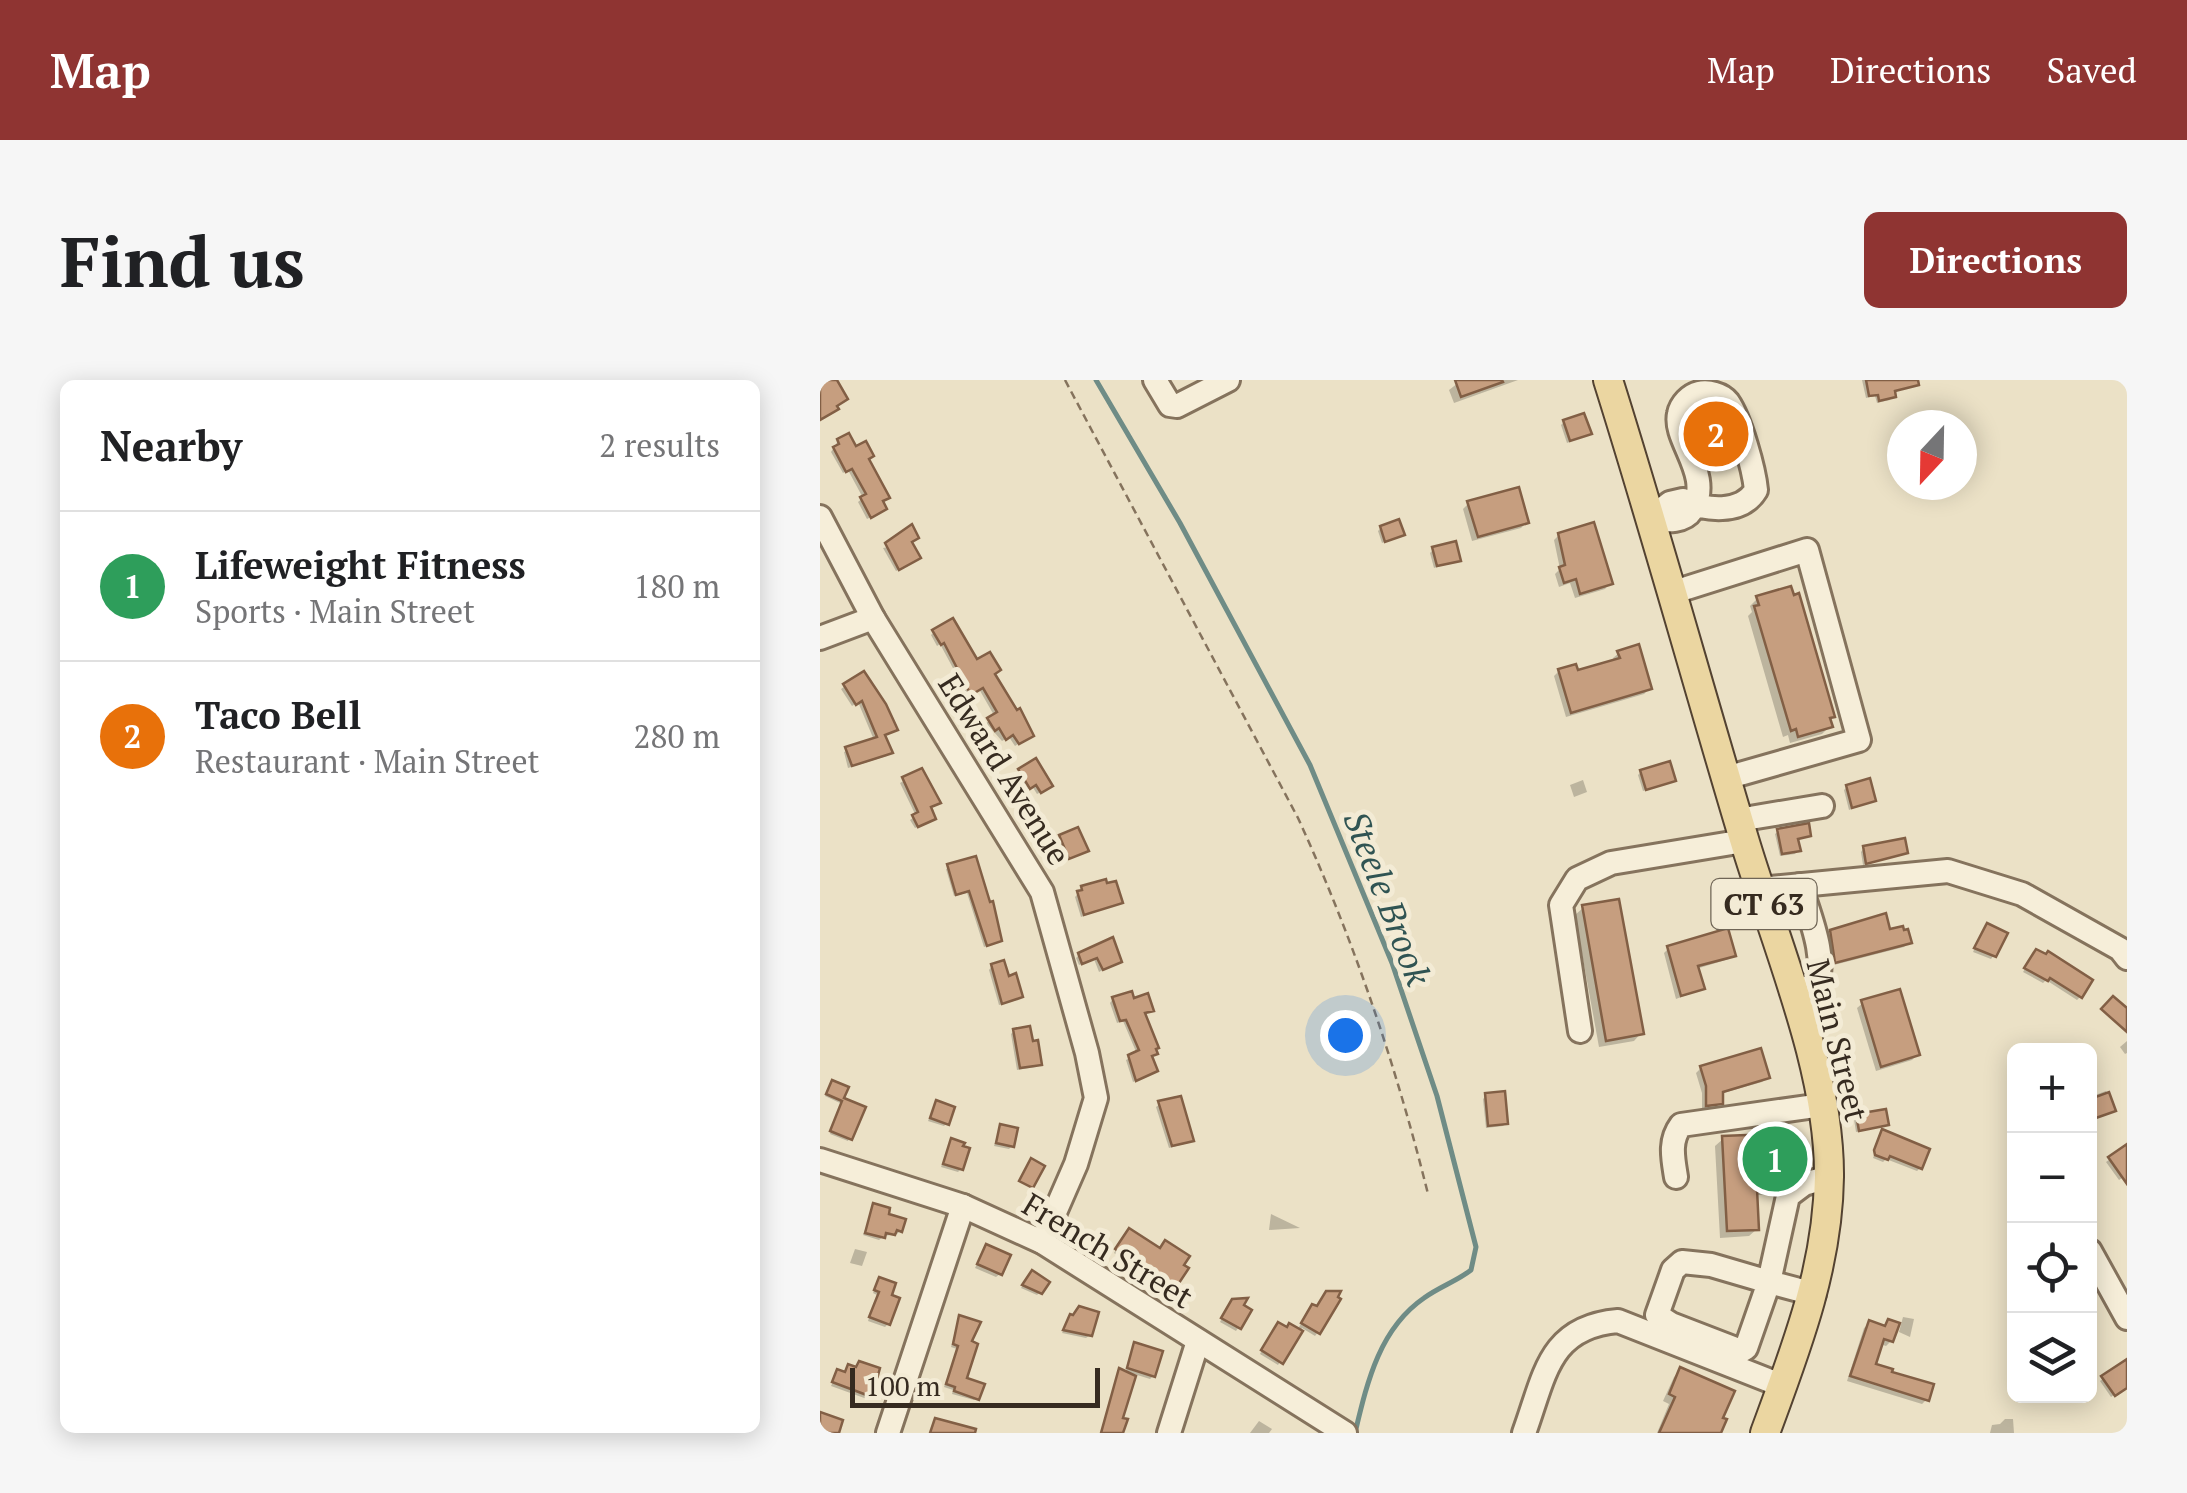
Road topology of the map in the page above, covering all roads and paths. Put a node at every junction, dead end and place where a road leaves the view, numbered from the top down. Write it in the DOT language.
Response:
graph roads {
  1 [pos="1065,380"];
  2 [pos="1155,380"];
  3 [pos="1228,380"];
  4 [pos="1608,380"];
  5 [pos="1694,507"];
  6 [pos="820,517"];
  7 [pos="1649,519"];
  8 [pos="1671,592"];
  9 [pos="873,618"];
  10 [pos="820,638"];
  11 [pos="1726,778"];
  12 [pos="1822,806"];
  13 [pos="1741,831"];
  14 [pos="1800,885"];
  15 [pos="1760,889"];
  16 [pos="2127,958"];
  17 [pos="1792,991"];
  18 [pos="1580,1032"];
  19 [pos="1822,1104"];
  20 [pos="820,1160"];
  21 [pos="1676,1177"];
  22 [pos="1829,1177"];
  23 [pos="1428,1194"];
  24 [pos="963,1206"];
  25 [pos="1042,1242"];
  26 [pos="2097,1264"];
  27 [pos="1770,1282"];
  28 [pos="1814,1294"];
  29 [pos="2127,1318"];
  30 [pos="1198,1341"];
  31 [pos="1782,1386"];
  32 [pos="1339,1429"];
  33 [pos="888,1433"];
  34 [pos="1168,1433"];
  35 [pos="1524,1433"];
  36 [pos="1765,1433"];
  1 -- 23 [label="path"];
  2 -- 3 [label="street"];
  4 -- 7 [label="main road, Main Street / CT 63"];
  5 -- 5 [label="street"];
  5 -- 7 [label="street"];
  6 -- 9 [label="street, Edward Avenue"];
  7 -- 8 [label="main road, Main Street / CT 63"];
  8 -- 11 [label="main road, Main Street / CT 63"];
  8 -- 11 [label="street"];
  9 -- 10 [label="street"];
  9 -- 25 [label="street, Edward Avenue"];
  11 -- 13 [label="main road, Main Street / CT 63"];
  12 -- 13 [label="street"];
  13 -- 15 [label="main road, Main Street / CT 63"];
  13 -- 18 [label="street"];
  14 -- 15 [label="street"];
  14 -- 16 [label="street"];
  14 -- 17 [label="street"];
  15 -- 17 [label="main road, Main Street / CT 63"];
  17 -- 19 [label="main road, Main Street / CT 63"];
  19 -- 21 [label="street"];
  19 -- 22 [label="main road, Main Street / CT 63"];
  20 -- 24 [label="street, French Street"];
  22 -- 27 [label="street"];
  22 -- 28 [label="main road, Main Street / CT 63"];
  24 -- 25 [label="street, French Street"];
  24 -- 33 [label="street"];
  25 -- 30 [label="street, French Street"];
  26 -- 29 [label="street"];
  27 -- 27 [label="street"];
  27 -- 28 [label="street"];
  28 -- 31 [label="main road, Main Street / CT 63"];
  30 -- 32 [label="street, French Street"];
  30 -- 34 [label="street"];
  31 -- 35 [label="street"];
  31 -- 36 [label="main road, Main Street / CT 63"];
}
